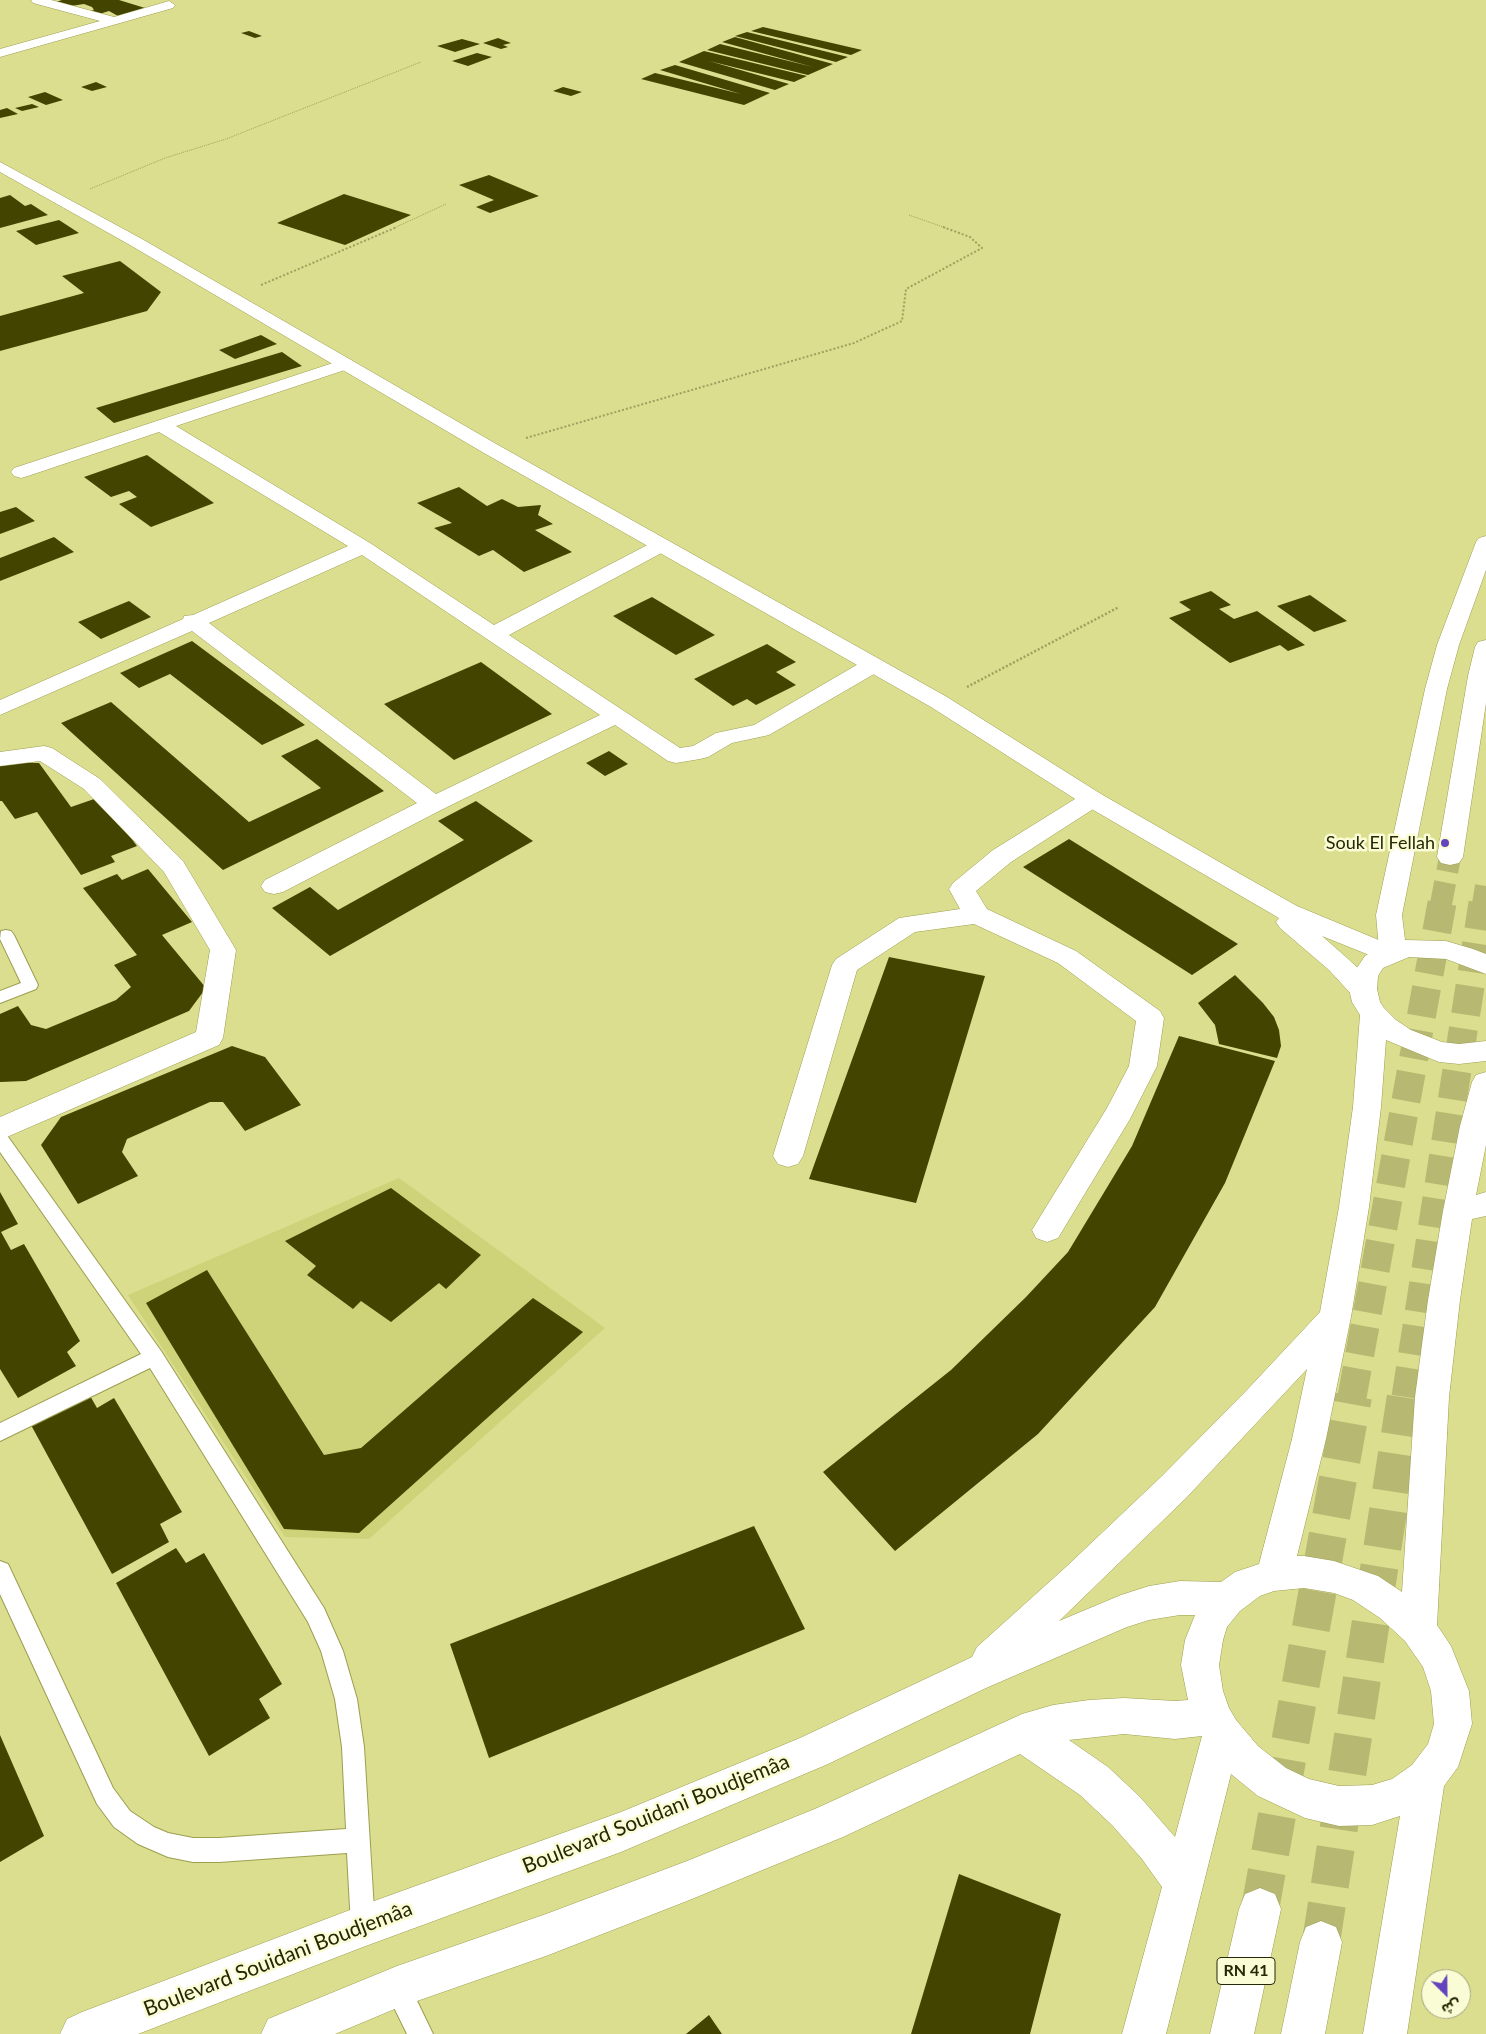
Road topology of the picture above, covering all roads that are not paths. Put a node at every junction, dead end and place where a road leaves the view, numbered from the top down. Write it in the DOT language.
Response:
graph roads {
  1 [pos="37,0"];
  2 [pos="169,5"];
  3 [pos="113,20"];
  4 [pos="0,53"];
  5 [pos="0,166"];
  6 [pos="345,364"];
  7 [pos="161,425"];
  8 [pos="21,472"];
  9 [pos="1486,542"];
  10 [pos="662,545"];
  11 [pos="363,547"];
  12 [pos="192,621"];
  13 [pos="494,634"];
  14 [pos="1486,647"];
  15 [pos="873,665"];
  16 [pos="0,708"];
  17 [pos="616,716"];
  18 [pos="0,759"];
  19 [pos="1092,799"];
  20 [pos="434,804"];
  21 [pos="1450,857"];
  22 [pos="1233,882"];
  23 [pos="274,886"];
  24 [pos="977,915"];
  25 [pos="6,935"];
  26 [pos="1391,953"];
  27 [pos="1486,965"];
  28 [pos="0,998"];
  29 [pos="1368,1002"];
  30 [pos="1486,1051"];
  31 [pos="1486,1082"];
  32 [pos="0,1129"];
  33 [pos="0,1139"];
  34 [pos="788,1156"];
  35 [pos="1472,1207"];
  36 [pos="1047,1230"];
  37 [pos="1335,1317"];
  38 [pos="154,1357"];
  39 [pos="0,1432"];
  40 [pos="0,1571"];
  41 [pos="1274,1575"];
  42 [pos="1227,1599"];
  43 [pos="1418,1629"];
  44 [pos="973,1674"];
  45 [pos="1218,1725"];
  46 [pos="1022,1734"];
  47 [pos="1426,1780"];
  48 [pos="358,1840"];
  49 [pos="1183,1882"];
  50 [pos="1260,1909"];
  51 [pos="363,1926"];
  52 [pos="1321,1942"];
  53 [pos="397,1987"];
  54 [pos="82,2034"];
  55 [pos="283,2034"];
  56 [pos="420,2034"];
  57 [pos="1144,2034"];
  58 [pos="1232,2034"];
  59 [pos="1303,2034"];
  60 [pos="1386,2034"];
  1 -- 3 [label="main road"];
  2 -- 3 [label="main road"];
  3 -- 4 [label="main road"];
  5 -- 6 [label="main road"];
  6 -- 7 [label="main road"];
  6 -- 10 [label="main road"];
  7 -- 8 [label="main road"];
  7 -- 11 [label="main road"];
  9 -- 26 [label="main road"];
  10 -- 13 [label="main road"];
  10 -- 15 [label="main road"];
  11 -- 12 [label="main road"];
  11 -- 13 [label="main road"];
  12 -- 16 [label="main road"];
  12 -- 20 [label="main road"];
  13 -- 17 [label="main road"];
  14 -- 21 [label="main road"];
  15 -- 17 [label="main road"];
  15 -- 19 [label="main road"];
  17 -- 20 [label="main road"];
  18 -- 32 [label="main road"];
  19 -- 22 [label="main road"];
  19 -- 24 [label="main road"];
  20 -- 23 [label="main road"];
  22 -- 26 [label="main road"];
  22 -- 29 [label="main road"];
  24 -- 34 [label="main road"];
  24 -- 36 [label="main road"];
  25 -- 28 [label="lane"];
  26 -- 27 [label="main road"];
  26 -- 29 [label="main road"];
  29 -- 30 [label="main road"];
  29 -- 37 [label="main road"];
  31 -- 35 [label="main road"];
  33 -- 38 [label="lane"];
  35 -- 43 [label="main road"];
  37 -- 41 [label="main road"];
  37 -- 44 [label="main road"];
  38 -- 39 [label="lane"];
  38 -- 48 [label="lane"];
  40 -- 48 [label="lane"];
  41 -- 42 [label="main road"];
  41 -- 43 [label="main road"];
  42 -- 44 [label="main road, Boulevard Souidani Boudjemâa"];
  42 -- 45 [label="main road"];
  43 -- 47 [label="main road"];
  44 -- 51 [label="main road, Boulevard Souidani Boudjemâa"];
  45 -- 46 [label="main road"];
  45 -- 47 [label="main road"];
  45 -- 49 [label="main road"];
  46 -- 49 [label="main road"];
  46 -- 53 [label="main road"];
  47 -- 60 [label="main road"];
  48 -- 51 [label="lane"];
  49 -- 57 [label="main road"];
  50 -- 58 [label="main road, RN 41"];
  51 -- 54 [label="main road, Boulevard Souidani Boudjemâa"];
  52 -- 59 [label="main road"];
  53 -- 55 [label="main road"];
  53 -- 56 [label="lane"];
}
